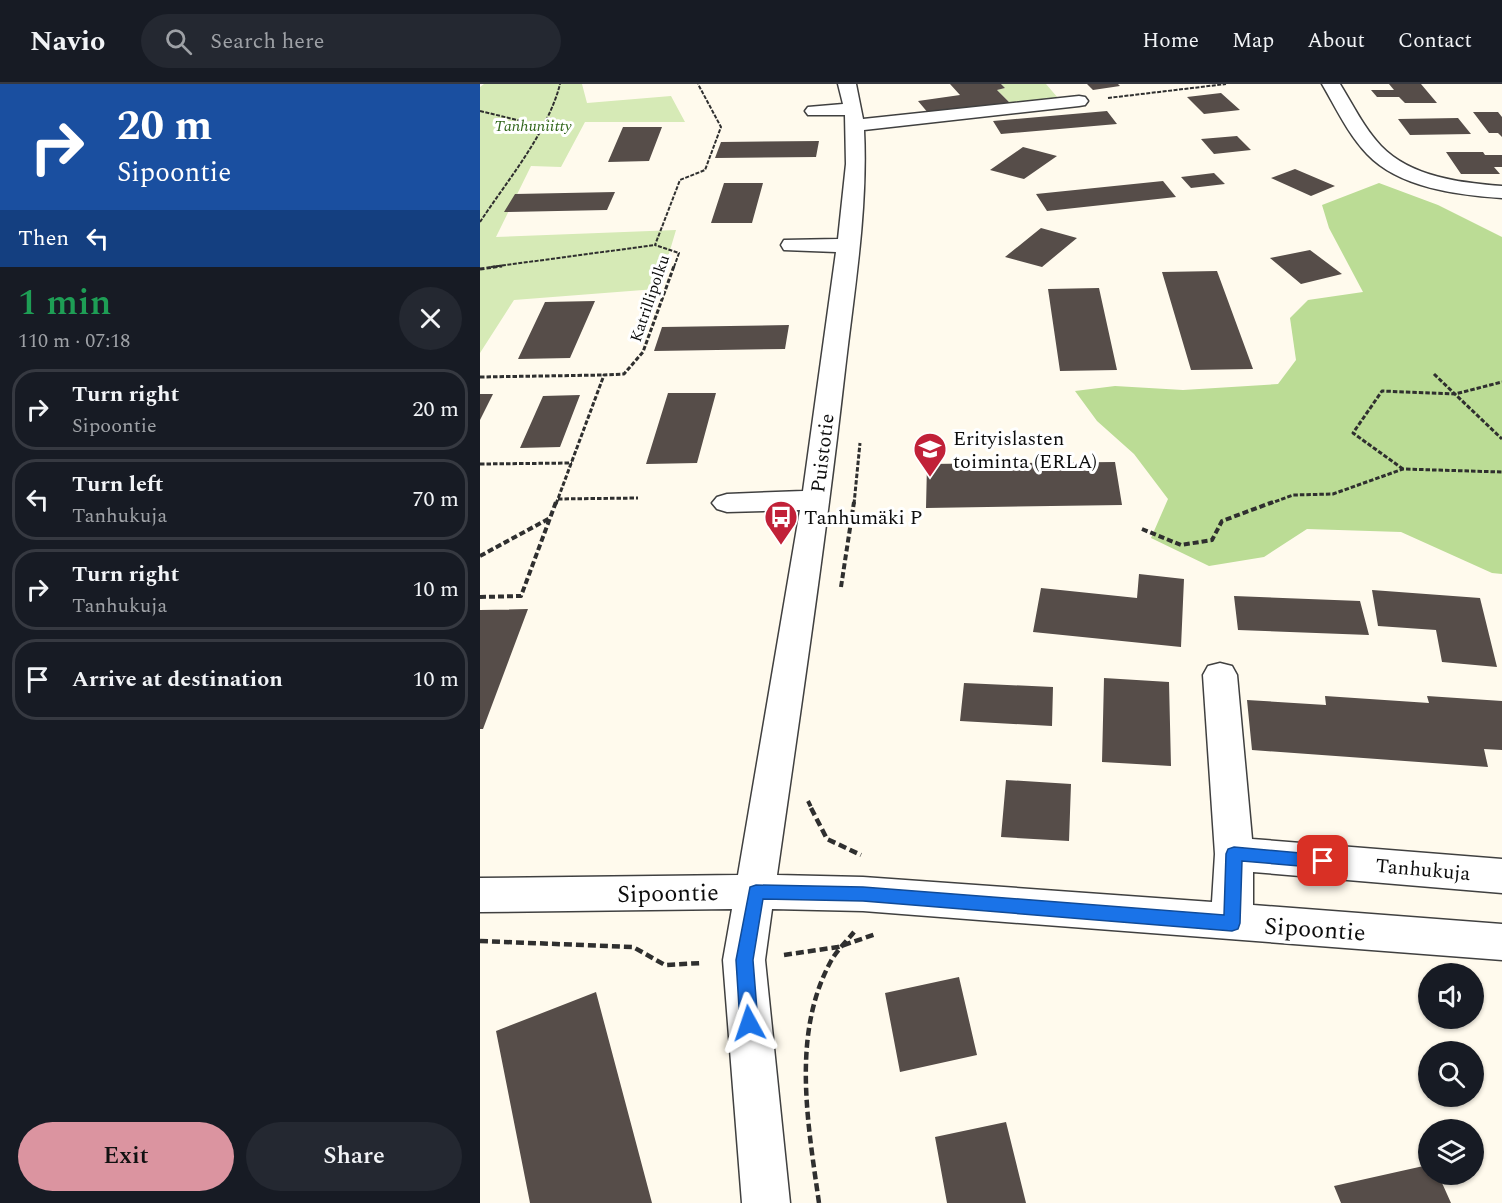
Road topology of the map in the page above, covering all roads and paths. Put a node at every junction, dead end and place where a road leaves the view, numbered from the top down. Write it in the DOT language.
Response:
graph roads {
  1 [pos="560,84"];
  2 [pos="698,84"];
  3 [pos="1226,84"];
  4 [pos="1331,84"];
  5 [pos="1079,101"];
  6 [pos="851,106"];
  7 [pos="480,111"];
  8 [pos="814,111"];
  9 [pos="542,126"];
  10 [pos="1502,192"];
  11 [pos="480,222"];
  12 [pos="655,245"];
  13 [pos="792,245"];
  14 [pos="847,246"];
  15 [pos="480,269"];
  16 [pos="1434,374"];
  17 [pos="604,375"];
  18 [pos="480,377"];
  19 [pos="1502,382"];
  20 [pos="1455,394"];
  21 [pos="1502,439"];
  22 [pos="572,463"];
  23 [pos="480,464"];
  24 [pos="1403,469"];
  25 [pos="1502,472"];
  26 [pos="638,498"];
  27 [pos="558,499"];
  28 [pos="816,500"];
  29 [pos="727,503"];
  30 [pos="551,518"];
  31 [pos="1142,529"];
  32 [pos="480,556"];
  33 [pos="480,597"];
  34 [pos="1220,675"];
  35 [pos="1234,854"];
  36 [pos="1502,876"];
  37 [pos="756,892"];
  38 [pos="863,894"];
  39 [pos="480,895"];
  40 [pos="1232,923"];
  41 [pos="480,941"];
  42 [pos="1502,942"];
  43 [pos="744,960"];
  44 [pos="766,1203"];
  45 [pos="819,1203"];
  1 -- 9 [label="path"];
  2 -- 12 [label="path, Katrillipolku"];
  3 -- 5 [label="path"];
  4 -- 10 [label="street"];
  5 -- 6 [label="street"];
  6 -- 8 [label="street"];
  6 -- 14 [label="street, Puistotie"];
  7 -- 9 [label="path"];
  9 -- 11 [label="path"];
  12 -- 15 [label="path"];
  12 -- 17 [label="path, Katrillipolku"];
  13 -- 14 [label="street"];
  14 -- 28 [label="street, Puistotie"];
  16 -- 20 [label="path"];
  17 -- 18 [label="path"];
  17 -- 22 [label="path"];
  19 -- 20 [label="path"];
  20 -- 21 [label="path"];
  20 -- 24 [label="path"];
  22 -- 23 [label="path"];
  22 -- 27 [label="path"];
  24 -- 25 [label="path"];
  24 -- 31 [label="path"];
  26 -- 27 [label="path"];
  27 -- 30 [label="path"];
  28 -- 29 [label="street"];
  28 -- 37 [label="street, Puistotie"];
  30 -- 32 [label="path"];
  30 -- 33 [label="path"];
  34 -- 35 [label="street"];
  35 -- 36 [label="street, Tanhukuja"];
  35 -- 40 [label="street"];
  37 -- 38 [label="street, Sipoontie"];
  37 -- 39 [label="street, Sipoontie"];
  37 -- 43 [label="street, Puistotie"];
  38 -- 40 [label="street, Sipoontie"];
  38 -- 45 [label="path"];
  40 -- 42 [label="street, Sipoontie"];
  41 -- 43 [label="path"];
  43 -- 44 [label="street, Puistotie"];
}
